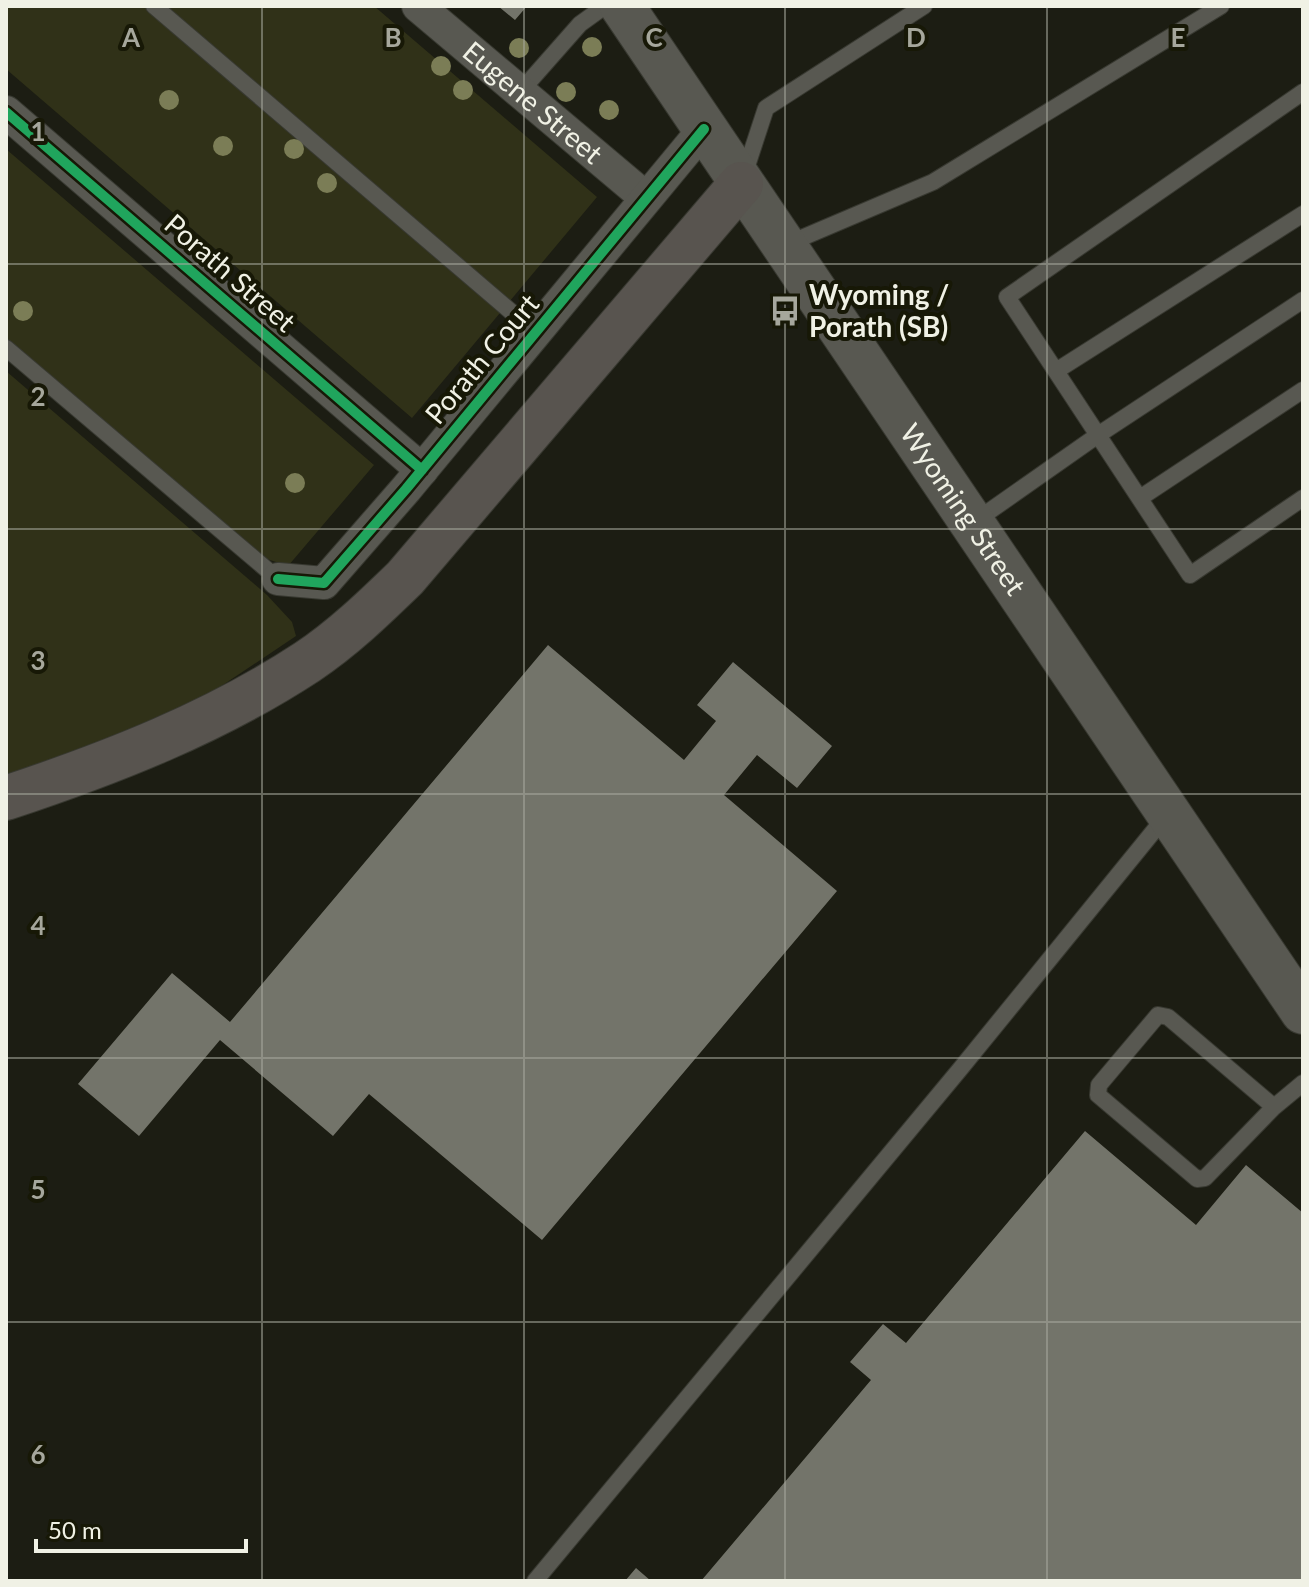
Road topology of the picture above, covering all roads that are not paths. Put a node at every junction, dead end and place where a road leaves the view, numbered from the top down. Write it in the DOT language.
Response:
graph roads {
  1 [pos="154,6"];
  2 [pos="418,6"];
  3 [pos="605,6"];
  4 [pos="622,6"];
  5 [pos="924,6"];
  6 [pos="1221,6"];
  7 [pos="520,92"];
  8 [pos="1303,92"];
  9 [pos="6,112"];
  10 [pos="704,129"];
  11 [pos="741,184"];
  12 [pos="646,198"];
  13 [pos="1303,214"];
  14 [pos="784,246"];
  15 [pos="1303,300"];
  16 [pos="536,333"];
  17 [pos="6,348"];
  18 [pos="1056,371"];
  19 [pos="1303,390"];
  20 [pos="1098,435"];
  21 [pos="422,470"];
  22 [pos="1140,498"];
  23 [pos="1303,498"];
  24 [pos="972,523"];
  25 [pos="278,579"];
  26 [pos="6,798"];
  27 [pos="1169,811"];
  28 [pos="1303,1012"];
  29 [pos="1303,1083"];
  30 [pos="1274,1107"];
  31 [pos="535,1581"];
  1 -- 16 [label="lane"];
  2 -- 7 [label="street, Eugene Street"];
  3 -- 7 [label="lane"];
  4 -- 10 [label="main road, Wyoming Street"];
  5 -- 11 [label="lane"];
  6 -- 14 [label="lane"];
  7 -- 12 [label="street, Eugene Street"];
  8 -- 18 [label="lane"];
  9 -- 21 [label="street, Porath Street"];
  10 -- 11 [label="main road, Wyoming Street"];
  10 -- 12 [label="street, Porath Court"];
  11 -- 14 [label="main road, Wyoming Street"];
  11 -- 26 [label="highway"];
  12 -- 16 [label="street, Porath Court"];
  13 -- 18 [label="lane"];
  14 -- 24 [label="main road, Wyoming Street"];
  15 -- 20 [label="lane"];
  16 -- 21 [label="street, Porath Court"];
  17 -- 25 [label="lane"];
  18 -- 20 [label="lane"];
  19 -- 22 [label="lane"];
  20 -- 22 [label="lane"];
  20 -- 24 [label="lane"];
  21 -- 25 [label="street, Porath Court"];
  22 -- 23 [label="lane"];
  24 -- 27 [label="main road, Wyoming Street"];
  27 -- 28 [label="main road, Wyoming Street"];
  27 -- 31 [label="lane"];
  29 -- 30 [label="lane"];
  30 -- 30 [label="lane"];
}
